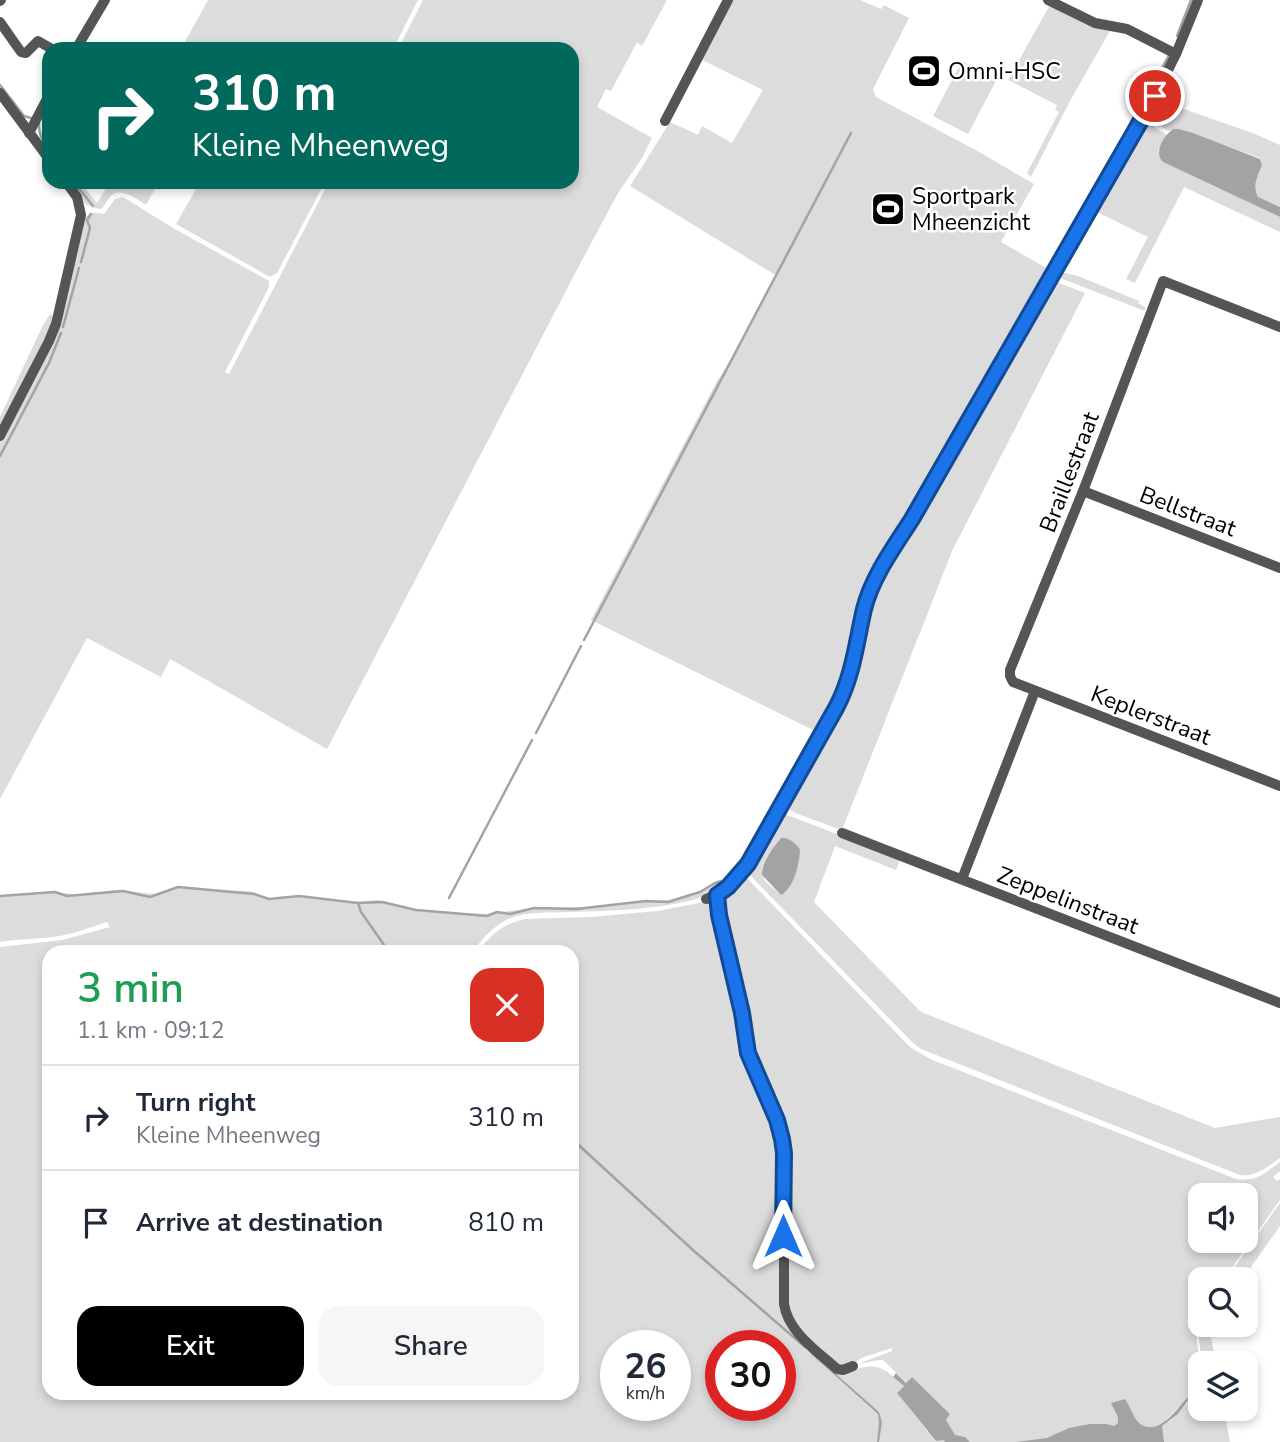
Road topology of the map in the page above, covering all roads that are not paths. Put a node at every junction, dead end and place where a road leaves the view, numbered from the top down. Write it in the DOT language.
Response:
graph roads {
  1 [pos="105,0"];
  2 [pos="728,0"];
  3 [pos="1048,0"];
  4 [pos="1198,0"];
  5 [pos="0,22"];
  6 [pos="80,42"];
  7 [pos="42,43"];
  8 [pos="1176,54"];
  9 [pos="0,93"];
  10 [pos="42,108"];
  11 [pos="665,121"];
  12 [pos="29,133"];
  13 [pos="42,150"];
  14 [pos="71,189"];
  15 [pos="1280,327"];
  16 [pos="0,436"];
  17 [pos="1083,491"];
  18 [pos="1280,568"];
  19 [pos="1010,676"];
  20 [pos="1035,691"];
  21 [pos="1280,786"];
  22 [pos="842,833"];
  23 [pos="962,879"];
  24 [pos="717,895"];
  25 [pos="706,899"];
  26 [pos="1280,1003"];
  27 [pos="853,1366"];
  1 -- 6 [label="street"];
  2 -- 11 [label="street"];
  3 -- 8 [label="street"];
  4 -- 8 [label="street"];
  5 -- 7 [label="street"];
  8 -- 24 [label="street"];
  9 -- 12 [label="street"];
  10 -- 12 [label="street"];
  12 -- 13 [label="street"];
  14 -- 16 [label="street"];
  15 -- 17 [label="street, Braillestraat"];
  17 -- 18 [label="street, Bellstraat"];
  17 -- 19 [label="street, Braillestraat"];
  19 -- 20 [label="street, Keplerstraat"];
  20 -- 21 [label="street, Keplerstraat"];
  20 -- 23 [label="street"];
  22 -- 23 [label="street, Zeppelinstraat"];
  23 -- 26 [label="street, Zeppelinstraat"];
  24 -- 25 [label="street"];
  24 -- 27 [label="street"];
}
